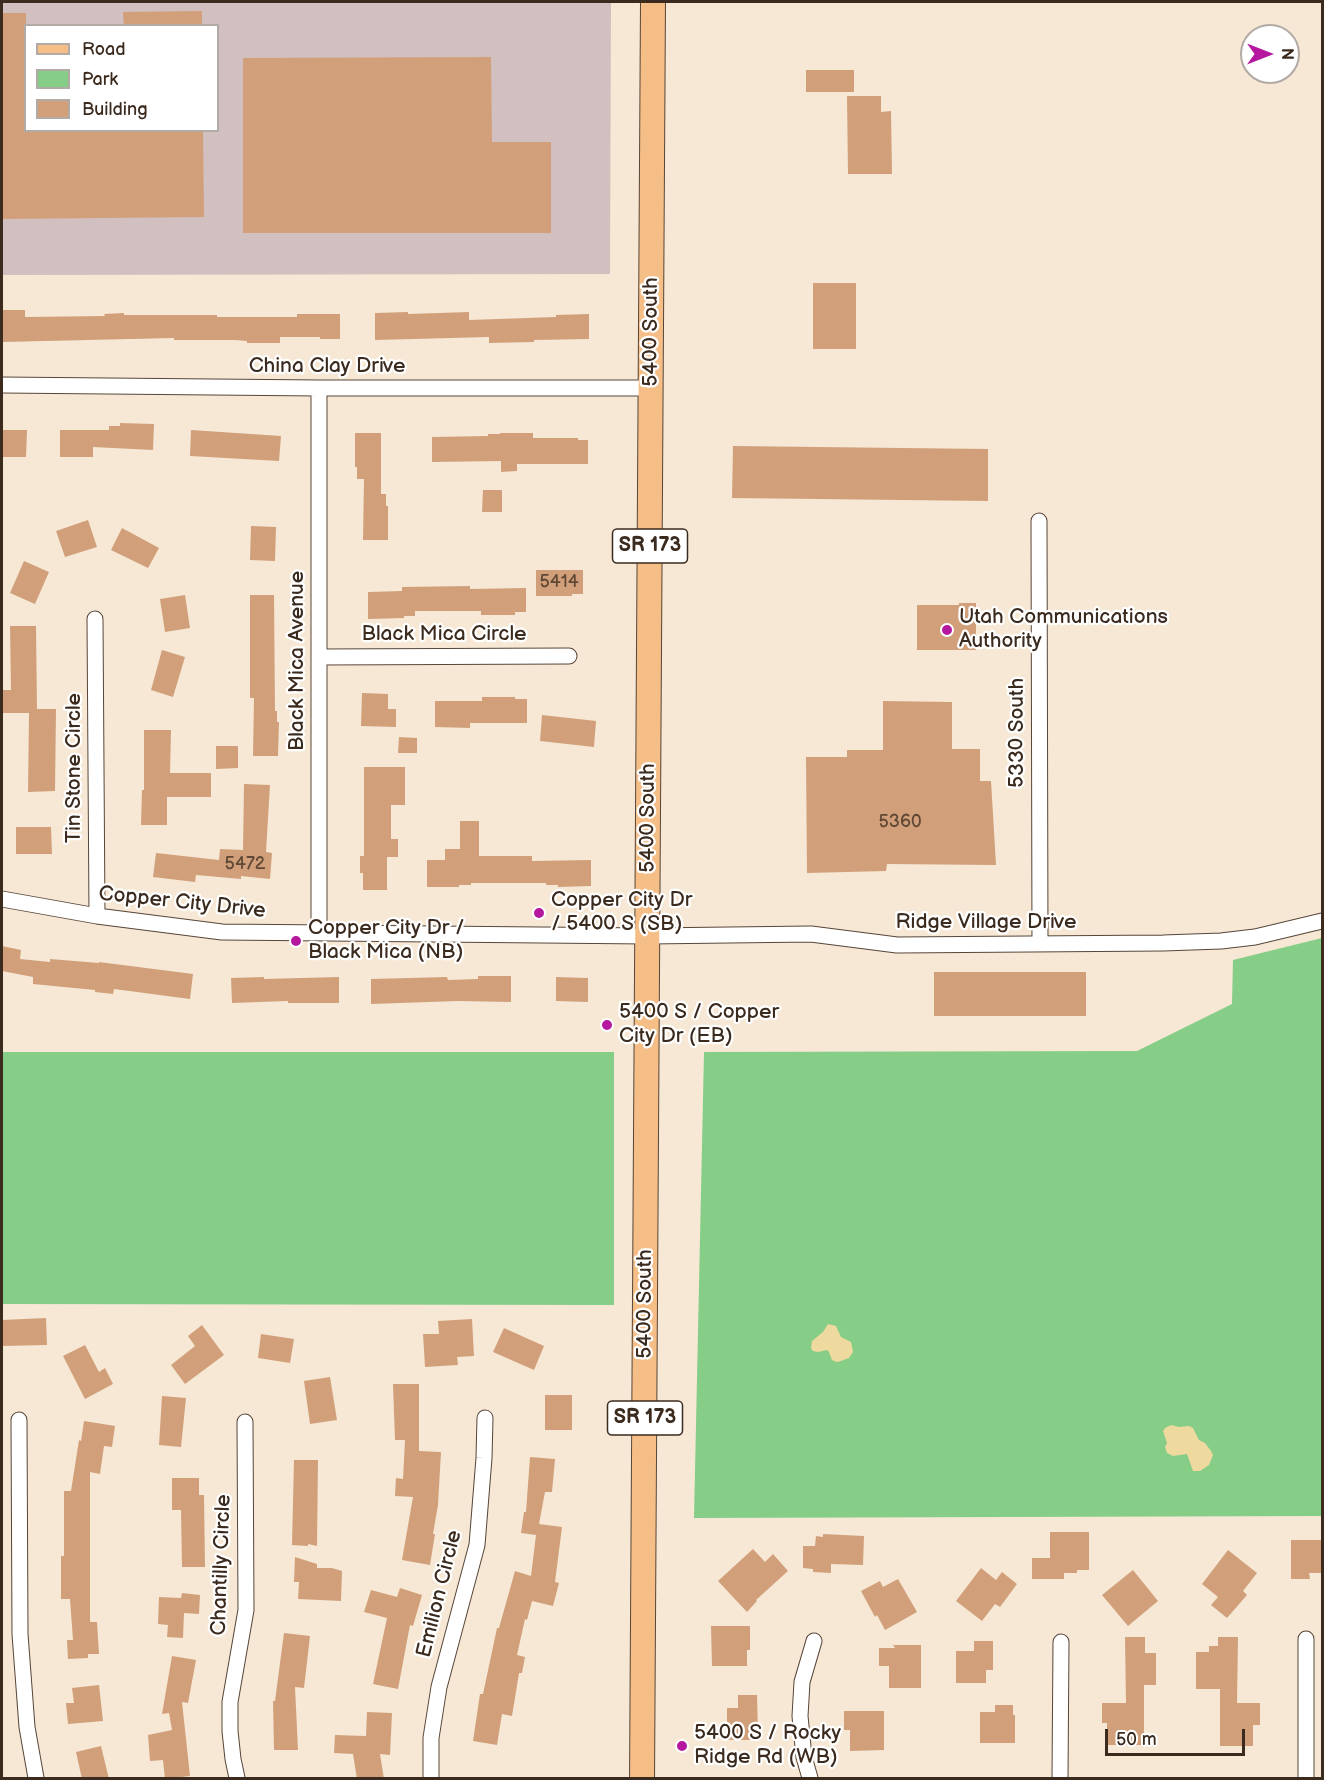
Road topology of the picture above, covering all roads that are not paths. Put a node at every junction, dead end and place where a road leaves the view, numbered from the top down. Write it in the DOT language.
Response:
graph roads {
  1 [pos="652,2"];
  2 [pos="2,385"];
  3 [pos="318,388"];
  4 [pos="651,388"];
  5 [pos="1039,521"];
  6 [pos="95,619"];
  7 [pos="568,656"];
  8 [pos="319,657"];
  9 [pos="2,899"];
  10 [pos="97,916"];
  11 [pos="1323,921"];
  12 [pos="319,933"];
  13 [pos="648,936"];
  14 [pos="1040,944"];
  15 [pos="485,1418"];
  16 [pos="20,1420"];
  17 [pos="245,1422"];
  18 [pos="1306,1639"];
  19 [pos="814,1641"];
  20 [pos="1061,1642"];
  21 [pos="36,1779"];
  22 [pos="237,1779"];
  23 [pos="431,1779"];
  24 [pos="642,1779"];
  25 [pos="810,1779"];
  26 [pos="1060,1779"];
  27 [pos="1306,1779"];
  1 -- 4 [label="main road, 5400 South / SR 173"];
  2 -- 3 [label="street, China Clay Drive"];
  3 -- 4 [label="street, China Clay Drive"];
  3 -- 8 [label="street, Black Mica Avenue"];
  4 -- 13 [label="main road, 5400 South / SR 173"];
  5 -- 14 [label="street, 5330 South"];
  6 -- 10 [label="street, Tin Stone Circle"];
  7 -- 8 [label="street, Black Mica Circle"];
  8 -- 12 [label="street, Black Mica Avenue"];
  9 -- 10 [label="street, Copper City Drive"];
  10 -- 12 [label="street, Copper City Drive"];
  11 -- 14 [label="street, Ridge Village Drive"];
  12 -- 13 [label="street, Copper City Drive"];
  13 -- 14 [label="street, Ridge Village Drive"];
  13 -- 24 [label="main road, 5400 South / SR 173"];
  15 -- 23 [label="street, Emilion Circle"];
  16 -- 21 [label="street"];
  17 -- 22 [label="street, Chantilly Circle"];
  18 -- 27 [label="street"];
  19 -- 25 [label="street"];
  20 -- 26 [label="street"];
}
